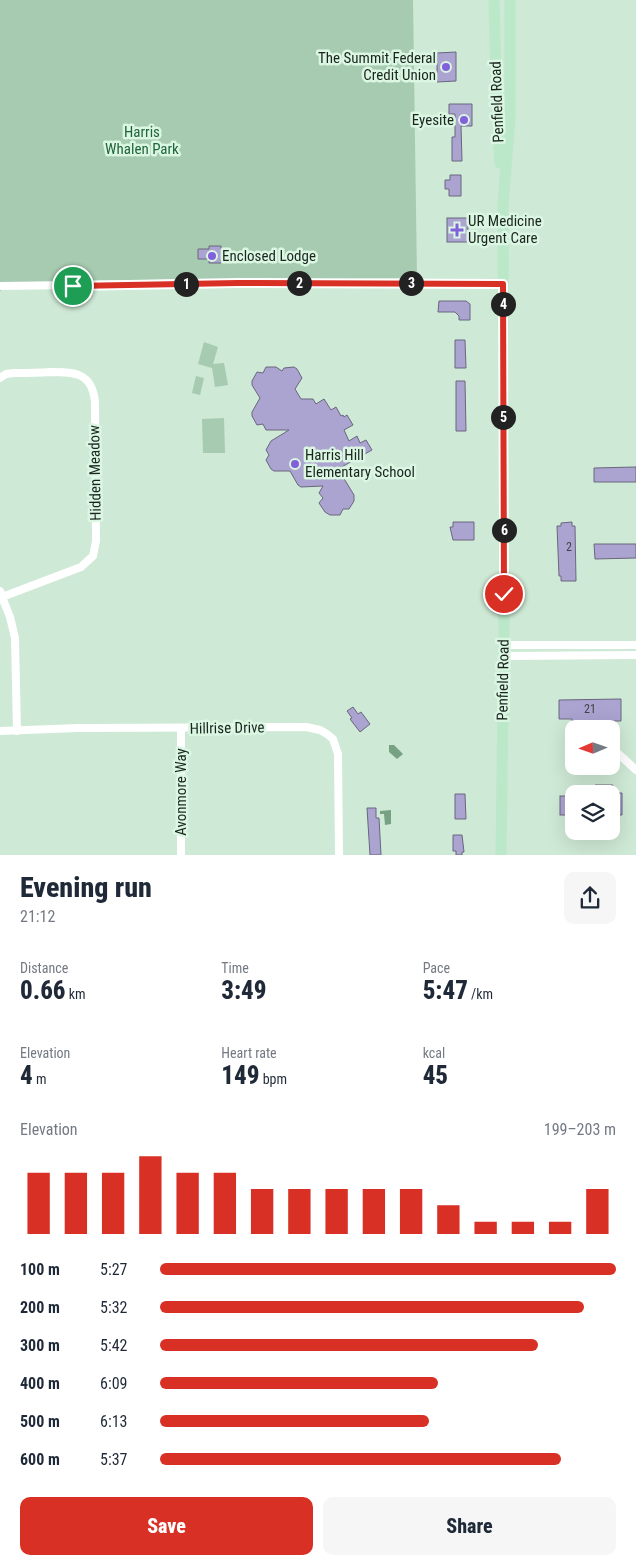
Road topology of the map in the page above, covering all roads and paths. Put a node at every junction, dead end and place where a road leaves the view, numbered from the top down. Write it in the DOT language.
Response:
graph roads {
  1 [pos="494,0"];
  2 [pos="510,0"];
  3 [pos="504,204"];
  4 [pos="503,284"];
  5 [pos="0,286"];
  6 [pos="0,378"];
  7 [pos="1,594"];
  8 [pos="636,646"];
  9 [pos="504,650"];
  10 [pos="636,655"];
  11 [pos="181,729"];
  12 [pos="0,730"];
  13 [pos="17,731"];
  14 [pos="620,755"];
  15 [pos="636,770"];
  16 [pos="181,855"];
  17 [pos="339,855"];
  18 [pos="502,855"];
  1 -- 3 [label="main road, Penfield Road"];
  2 -- 3 [label="main road, Penfield Road"];
  3 -- 4 [label="main road, Penfield Road"];
  4 -- 5 [label="street"];
  4 -- 9 [label="main road, Penfield Road"];
  6 -- 7 [label="street, Hidden Meadow"];
  7 -- 13 [label="street, Hidden Meadow"];
  8 -- 9 [label="street"];
  9 -- 10 [label="street"];
  9 -- 18 [label="main road, Penfield Road"];
  11 -- 13 [label="street, Hillrise Drive"];
  11 -- 16 [label="street, Avonmore Way"];
  11 -- 17 [label="street, Hillrise Drive"];
  12 -- 13 [label="street, Hillrise Drive"];
  14 -- 15 [label="street"];
}
